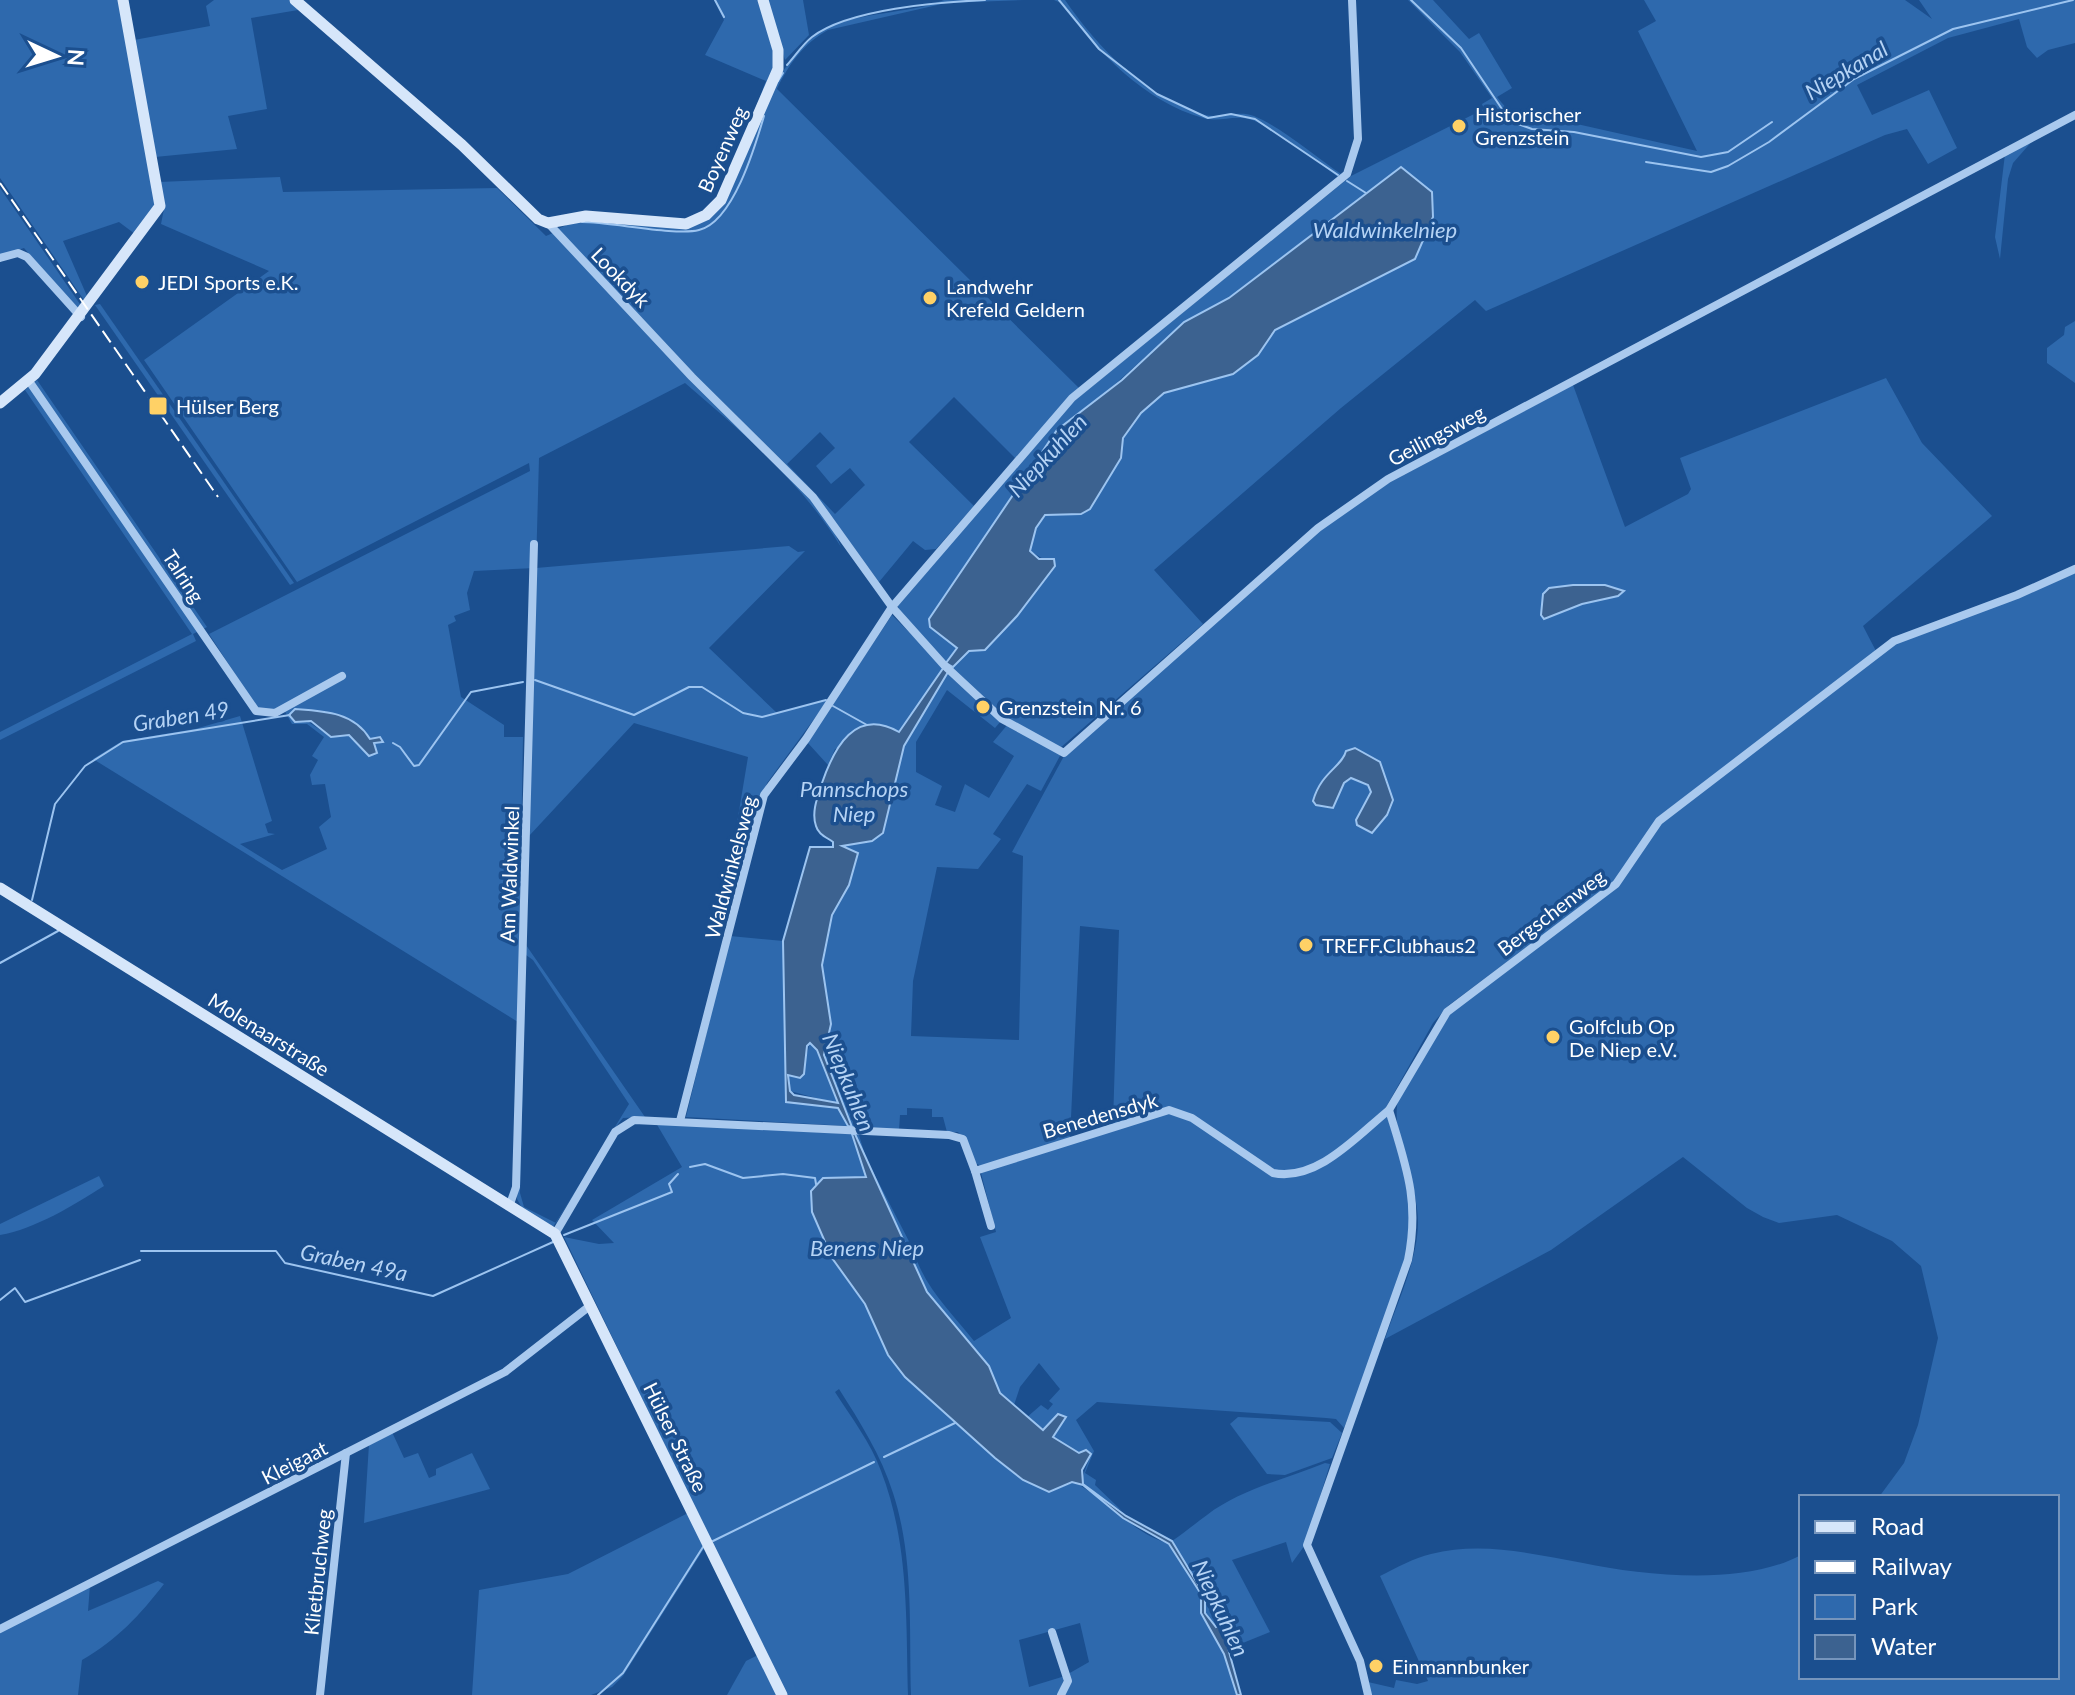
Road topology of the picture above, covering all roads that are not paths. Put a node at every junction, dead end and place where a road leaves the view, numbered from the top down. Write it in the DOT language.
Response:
graph roads {
  1 [pos="123,0"];
  2 [pos="295,0"];
  3 [pos="763,0"];
  4 [pos="1352,0"];
  5 [pos="2075,115"];
  6 [pos="548,223"];
  7 [pos="0,258"];
  8 [pos="81,317"];
  9 [pos="29,381"];
  10 [pos="0,403"];
  11 [pos="534,544"];
  12 [pos="2075,569"];
  13 [pos="892,607"];
  14 [pos="342,676"];
  15 [pos="0,888"];
  16 [pos="1389,1110"];
  17 [pos="680,1121"];
  18 [pos="975,1171"];
  19 [pos="515,1207"];
  20 [pos="991,1226"];
  21 [pos="555,1234"];
  22 [pos="591,1305"];
  23 [pos="346,1453"];
  24 [pos="0,1629"];
  25 [pos="1052,1632"];
  26 [pos="320,1695"];
  27 [pos="782,1695"];
  28 [pos="1061,1695"];
  29 [pos="1368,1695"];
  1 -- 8 [label="street"];
  2 -- 6 [label="street, Lookdyk"];
  3 -- 6 [label="street, Boyenweg"];
  4 -- 13 [label="street, Waldwinkelsweg"];
  5 -- 13 [label="street, Geilingsweg"];
  6 -- 13 [label="street, Lookdyk"];
  7 -- 8 [label="street"];
  8 -- 9 [label="street"];
  9 -- 10 [label="street"];
  9 -- 14 [label="street, Talring"];
  11 -- 19 [label="street, Am Waldwinkel"];
  12 -- 16 [label="street, Bergschenweg"];
  13 -- 17 [label="street, Waldwinkelsweg"];
  15 -- 19 [label="street, Molenaarstraße"];
  16 -- 18 [label="street, Benedensdyk"];
  16 -- 29 [label="street"];
  17 -- 18 [label="street"];
  17 -- 21 [label="street"];
  18 -- 20 [label="street"];
  19 -- 21 [label="street, Hülser Straße"];
  21 -- 22 [label="street, Hülser Straße"];
  22 -- 23 [label="street, Kleigaat"];
  22 -- 27 [label="street, Hülser Straße"];
  23 -- 24 [label="street, Kleigaat"];
  23 -- 26 [label="street, Klietbruchweg"];
  25 -- 28 [label="street"];
}
